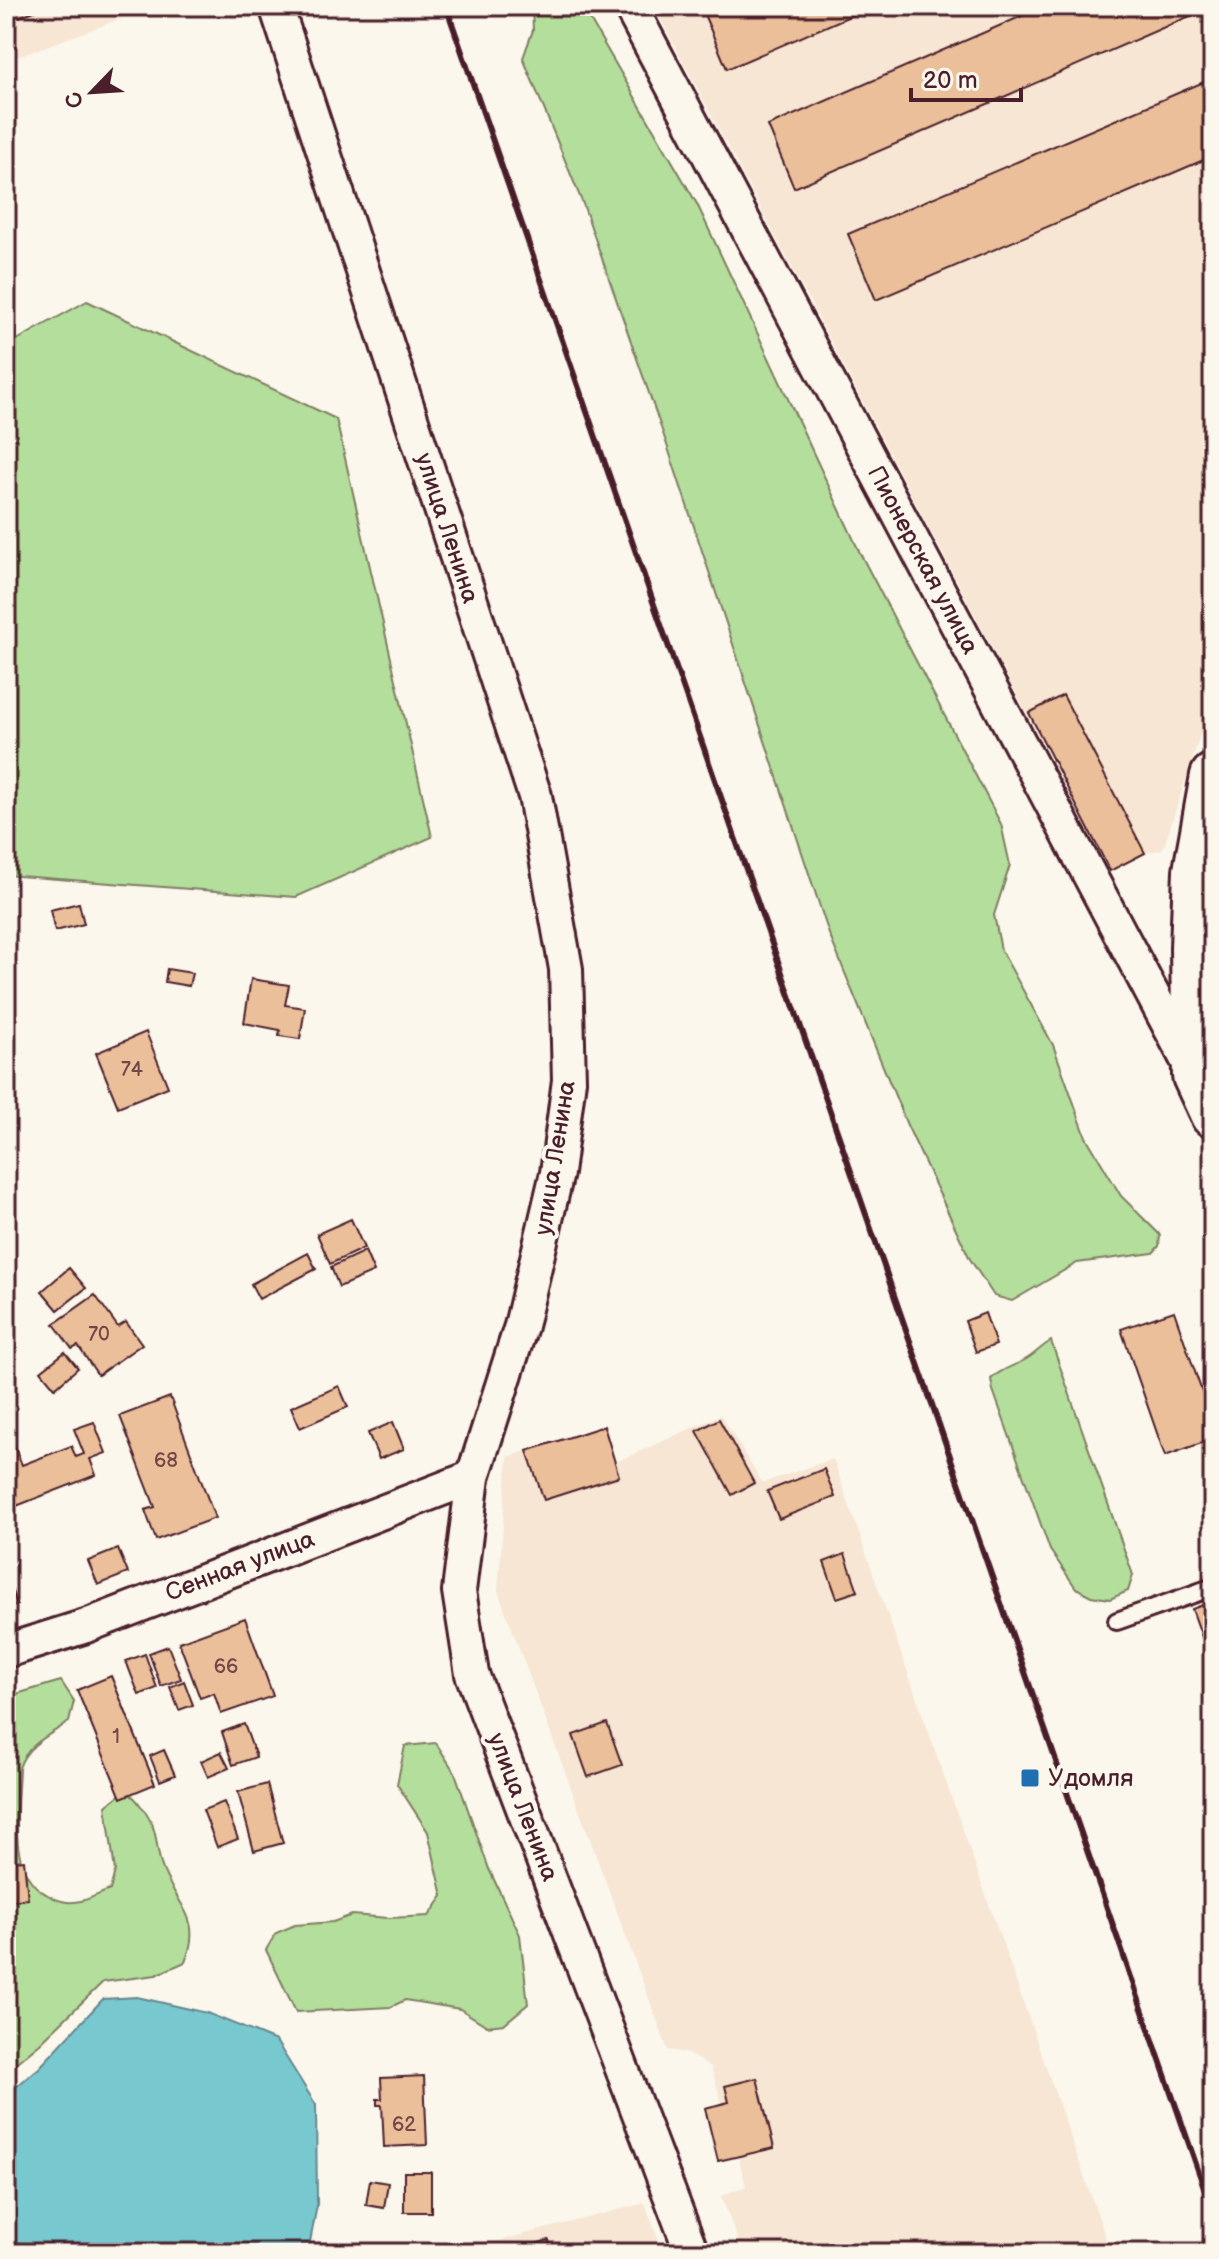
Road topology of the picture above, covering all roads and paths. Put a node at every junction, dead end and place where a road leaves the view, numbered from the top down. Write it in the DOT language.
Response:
graph roads {
  1 [pos="276,6"];
  2 [pos="630,6"];
  3 [pos="1213,776"];
  4 [pos="1195,1076"];
  5 [pos="1213,1115"];
  6 [pos="473,1477"];
  7 [pos="1213,1587"];
  8 [pos="1117,1621"];
  9 [pos="6,1651"];
  10 [pos="692,2253"];
  1 -- 6 [label="street, улица Ленина"];
  2 -- 4 [label="street, Пионерская улица"];
  3 -- 4 [label="street"];
  4 -- 5 [label="street, Пионерская улица"];
  6 -- 9 [label="street, Сенная улица"];
  6 -- 10 [label="street, улица Ленина"];
  7 -- 8 [label="lane"];
}
